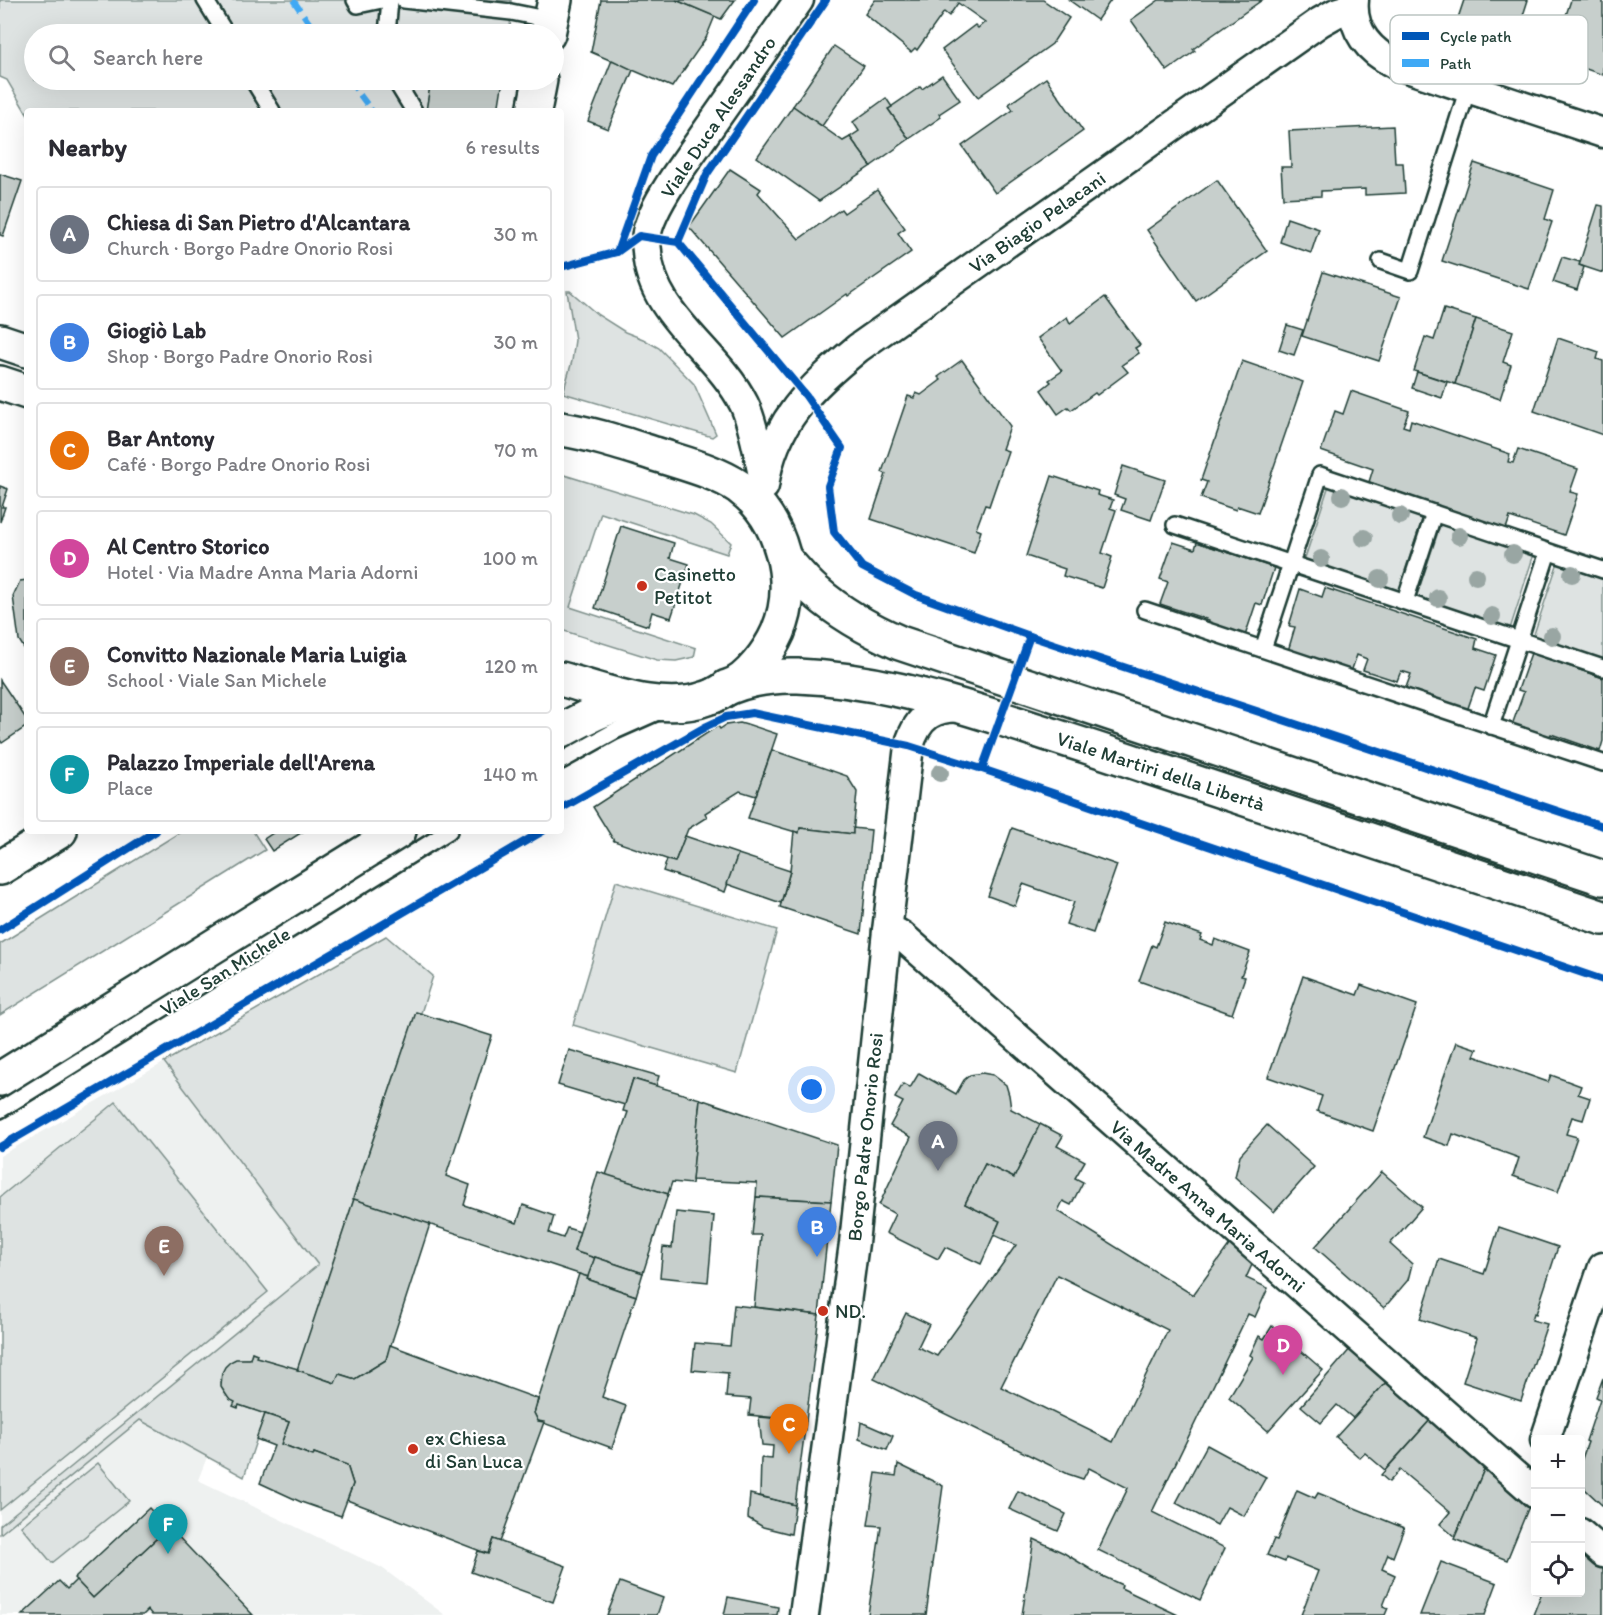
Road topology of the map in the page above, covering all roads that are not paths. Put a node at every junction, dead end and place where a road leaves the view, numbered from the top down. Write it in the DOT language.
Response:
graph roads {
  1 [pos="205,0"];
  2 [pos="355,0"];
  3 [pos="382,0"];
  4 [pos="390,0"];
  5 [pos="404,0"];
  6 [pos="799,0"];
  7 [pos="1354,4"];
  8 [pos="551,18"];
  9 [pos="220,24"];
  10 [pos="388,24"];
  11 [pos="1390,61"];
  12 [pos="1456,84"];
  13 [pos="1468,88"];
  14 [pos="259,90"];
  15 [pos="401,90"];
  16 [pos="538,90"];
  17 [pos="270,108"];
  18 [pos="412,108"];
  19 [pos="535,108"];
  20 [pos="1603,133"];
  21 [pos="1381,261"];
  22 [pos="0,341"];
  23 [pos="24,349"];
  24 [pos="0,384"];
  25 [pos="24,392"];
  26 [pos="564,430"];
  27 [pos="764,486"];
  28 [pos="1434,513"];
  29 [pos="1175,525"];
  30 [pos="773,528"];
  31 [pos="1548,552"];
  32 [pos="784,558"];
  33 [pos="1292,563"];
  34 [pos="1603,570"];
  35 [pos="1405,601"];
  36 [pos="1145,610"];
  37 [pos="1519,639"];
  38 [pos="1263,649"];
  39 [pos="1603,668"];
  40 [pos="564,680"];
  41 [pos="710,695"];
  42 [pos="645,701"];
  43 [pos="978,711"];
  44 [pos="1491,726"];
  45 [pos="564,729"];
  46 [pos="564,759"];
  47 [pos="1603,763"];
  48 [pos="55,834"];
  49 [pos="394,834"];
  50 [pos="444,834"];
  51 [pos="0,868"];
  52 [pos="1603,878"];
  53 [pos="1603,918"];
  54 [pos="887,931"];
  55 [pos="0,1079"];
  56 [pos="0,1110"];
  57 [pos="1603,1267"];
  58 [pos="1547,1435"];
  59 [pos="1531,1482"];
  60 [pos="1585,1537"];
  61 [pos="1603,1553"];
  62 [pos="804,1615"];
  1 -- 9 [label="lane"];
  2 -- 3 [label="lane"];
  4 -- 10 [label="lane"];
  5 -- 8 [label="lane"];
  6 -- 27 [label="street, Viale Duca Alessandro"];
  7 -- 11 [label="street"];
  7 -- 27 [label="street, Via Biagio Pelacani"];
  12 -- 13 [label="street"];
  13 -- 20 [label="street"];
  13 -- 21 [label="lane"];
  14 -- 17 [label="lane"];
  15 -- 18 [label="lane"];
  16 -- 19 [label="main road"];
  22 -- 23 [label="main road"];
  24 -- 25 [label="main road"];
  26 -- 30 [label="main road"];
  27 -- 30 [label="street, Viale Duca Alessandro"];
  28 -- 31 [label="lane"];
  28 -- 33 [label="lane"];
  28 -- 35 [label="lane"];
  29 -- 33 [label="lane"];
  30 -- 32 [label="main road"];
  31 -- 34 [label="lane"];
  31 -- 37 [label="lane"];
  32 -- 41 [label="main road"];
  32 -- 52 [label="main road, Viale Martiri della Libertà"];
  33 -- 35 [label="lane"];
  33 -- 38 [label="lane"];
  35 -- 37 [label="lane"];
  36 -- 38 [label="lane"];
  37 -- 39 [label="lane"];
  37 -- 44 [label="lane"];
  38 -- 44 [label="lane"];
  40 -- 42 [label="main road"];
  41 -- 42 [label="main road, Viale Martiri della Libertà"];
  41 -- 43 [label="main road, Viale Martiri della Libertà"];
  41 -- 46 [label="lane"];
  42 -- 45 [label="main road"];
  43 -- 53 [label="main road, Viale Martiri della Libertà"];
  43 -- 54 [label="street, Borgo Padre Onorio Rosi"];
  44 -- 47 [label="lane"];
  48 -- 51 [label="main road"];
  49 -- 55 [label="main road, Viale San Michele"];
  50 -- 56 [label="lane, Viale San Michele"];
  54 -- 59 [label="street, Via Madre Anna Maria Adorni"];
  54 -- 62 [label="street, Borgo Padre Onorio Rosi"];
  57 -- 58 [label="street"];
  60 -- 61 [label="street"];
}
